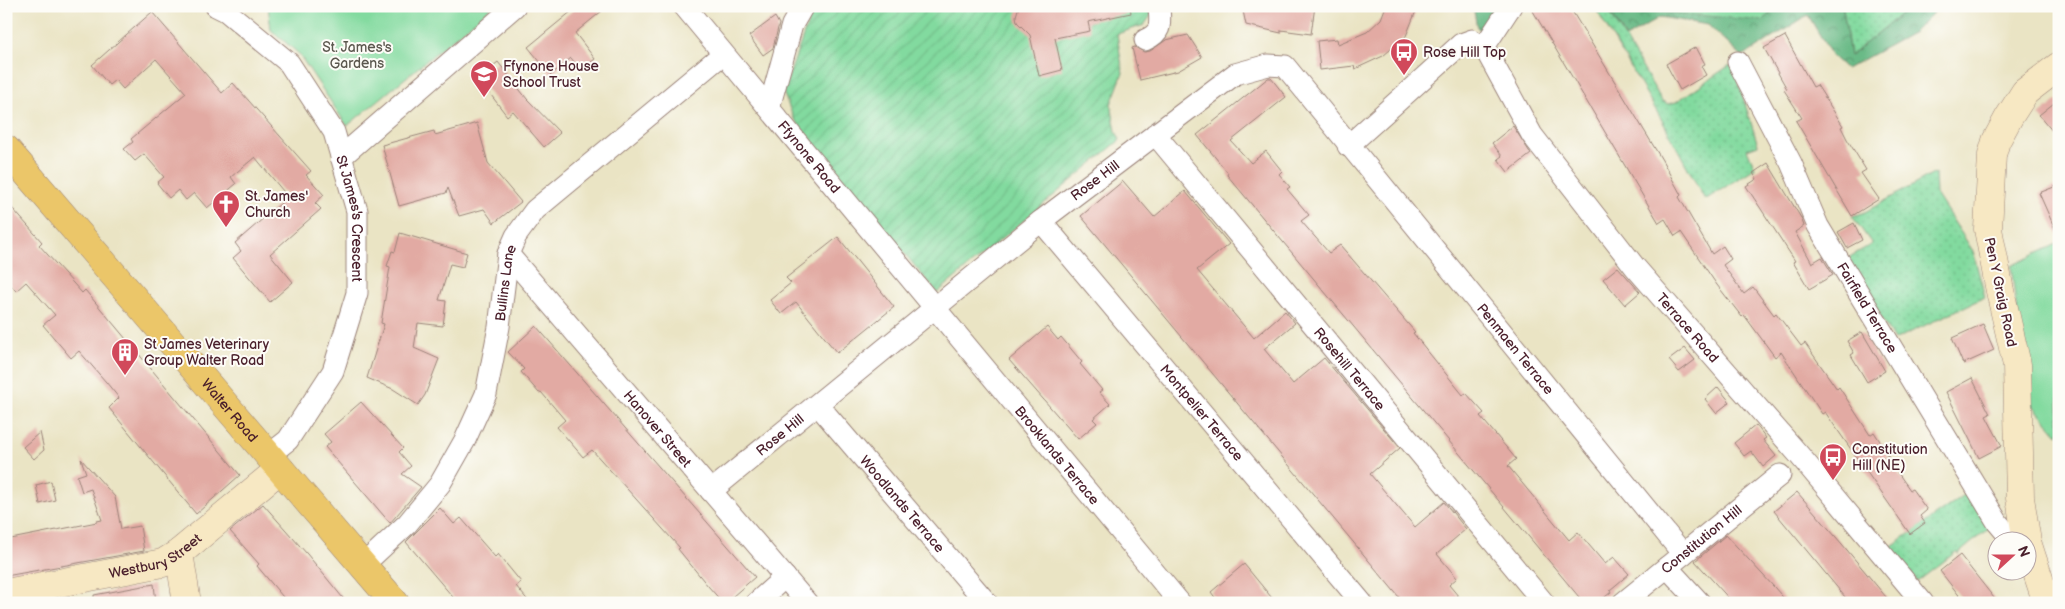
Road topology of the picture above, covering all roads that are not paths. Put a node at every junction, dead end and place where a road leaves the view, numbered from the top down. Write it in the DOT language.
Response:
graph roads {
  1 [pos="515,6"];
  2 [pos="803,6"];
  3 [pos="1158,6"];
  4 [pos="1511,6"];
  5 [pos="224,8"];
  6 [pos="690,8"];
  7 [pos="1145,40"];
  8 [pos="1478,44"];
  9 [pos="723,54"];
  10 [pos="1738,62"];
  11 [pos="2059,66"];
  12 [pos="769,108"];
  13 [pos="1155,134"];
  14 [pos="1348,146"];
  15 [pos="6,149"];
  16 [pos="341,157"];
  17 [pos="1042,222"];
  18 [pos="508,254"];
  19 [pos="935,308"];
  20 [pos="818,405"];
  21 [pos="274,462"];
  22 [pos="1780,474"];
  23 [pos="712,491"];
  24 [pos="2006,532"];
  25 [pos="2026,532"];
  26 [pos="179,553"];
  27 [pos="1675,560"];
  28 [pos="363,565"];
  29 [pos="2038,576"];
  30 [pos="785,577"];
  31 [pos="6,593"];
  32 [pos="187,603"];
  33 [pos="395,603"];
  34 [pos="756,603"];
  35 [pos="807,603"];
  36 [pos="987,603"];
  37 [pos="1180,603"];
  38 [pos="1362,603"];
  39 [pos="1544,603"];
  40 [pos="1623,603"];
  41 [pos="1700,603"];
  42 [pos="1923,603"];
  43 [pos="2048,603"];
  1 -- 16 [label="street"];
  2 -- 12 [label="street"];
  3 -- 7 [label="street"];
  4 -- 8 [label="street"];
  5 -- 16 [label="street, St James's Crescent"];
  6 -- 9 [label="street, Ffynone Road"];
  8 -- 14 [label="street"];
  8 -- 42 [label="street, Terrace Road"];
  9 -- 12 [label="street, Ffynone Road"];
  9 -- 18 [label="street, Bullins Lane"];
  10 -- 24 [label="street, Fairfield Terrace"];
  11 -- 25 [label="street, Pen Y Graig Road"];
  12 -- 19 [label="street, Ffynone Road"];
  13 -- 14 [label="street, Rose Hill"];
  13 -- 17 [label="street, Rose Hill"];
  13 -- 39 [label="street, Rosehill Terrace"];
  14 -- 27 [label="street, Penmaen Terrace"];
  15 -- 21 [label="main road, Walter Road"];
  16 -- 21 [label="street, St James's Crescent"];
  17 -- 19 [label="street, Rose Hill"];
  17 -- 38 [label="street, Montpelier Terrace"];
  18 -- 23 [label="street, Hanover Street"];
  18 -- 28 [label="street, Bullins Lane"];
  19 -- 20 [label="street, Rose Hill"];
  19 -- 37 [label="street, Brooklands Terrace"];
  20 -- 23 [label="street, Rose Hill"];
  20 -- 36 [label="street, Woodlands Terrace"];
  21 -- 26 [label="street, Westbury Street"];
  21 -- 28 [label="main road, Walter Road"];
  22 -- 27 [label="street, Constitution Hill"];
  23 -- 30 [label="street, Hanover Street"];
  26 -- 31 [label="street, Westbury Street"];
  26 -- 32 [label="street"];
  27 -- 40 [label="street, Constitution Hill"];
  27 -- 41 [label="street, Penmaen Terrace"];
  28 -- 33 [label="main road, Walter Road"];
  29 -- 43 [label="street, Pen Y Graig Road"];
  30 -- 34 [label="street"];
  30 -- 35 [label="street, Hanover Street"];
}
